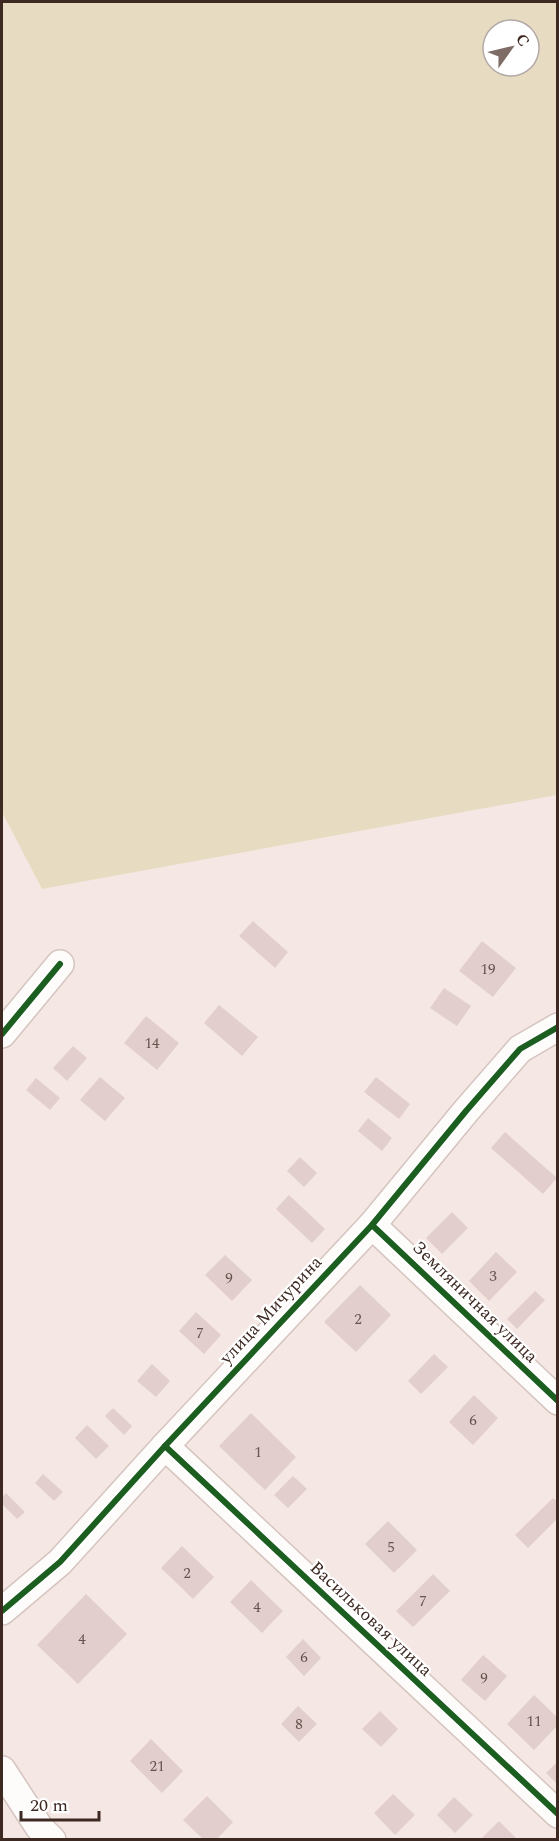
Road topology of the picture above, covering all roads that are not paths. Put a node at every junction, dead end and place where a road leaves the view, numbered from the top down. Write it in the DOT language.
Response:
graph roads {
  1 [pos="60,964"];
  2 [pos="558,1027"];
  3 [pos="2,1034"];
  4 [pos="372,1225"];
  5 [pos="558,1401"];
  6 [pos="165,1446"];
  7 [pos="2,1611"];
  8 [pos="2,1770"];
  9 [pos="558,1814"];
  10 [pos="52,1839"];
  1 -- 3 [label="street"];
  2 -- 4 [label="street, улица Мичурина"];
  4 -- 5 [label="street, Земляничная улица"];
  4 -- 6 [label="street, улица Мичурина"];
  6 -- 7 [label="street, улица Мичурина"];
  6 -- 9 [label="street, Васильковая улица"];
  8 -- 10 [label="street"];
}
